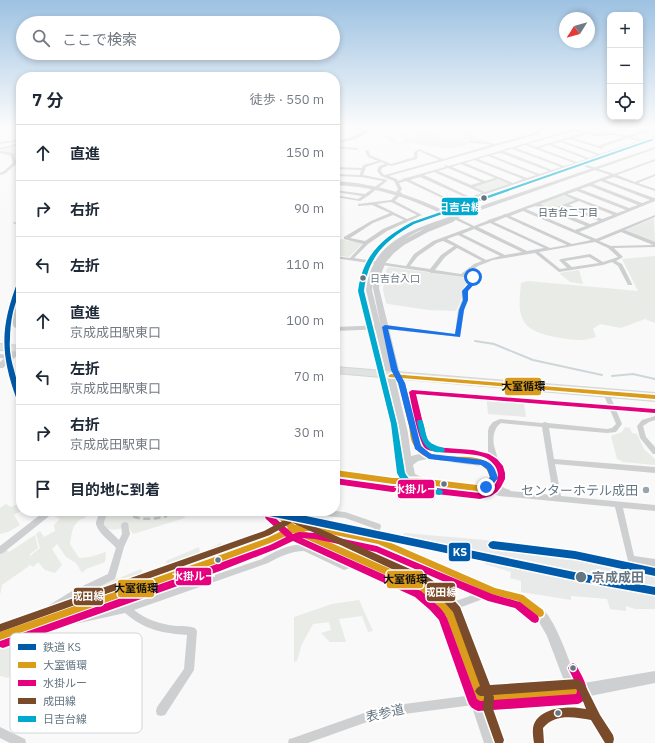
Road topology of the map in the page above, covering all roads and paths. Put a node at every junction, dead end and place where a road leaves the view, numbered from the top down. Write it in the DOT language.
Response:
graph roads {
  1 [pos="380,162"];
  2 [pos="383,162"];
  3 [pos="403,162"];
  4 [pos="434,162"];
  5 [pos="465,162"];
  6 [pos="481,162"];
  7 [pos="504,162"];
  8 [pos="528,162"];
  9 [pos="549,162"];
  10 [pos="577,162"];
  11 [pos="616,162"];
  12 [pos="651,162"];
  13 [pos="15,163"];
  14 [pos="461,163"];
  15 [pos="648,163"];
  16 [pos="390,165"];
  17 [pos="655,165"];
  18 [pos="16,167"];
  19 [pos="448,167"];
  20 [pos="564,167"];
  21 [pos="10,168"];
  22 [pos="340,168"];
  23 [pos="363,169"];
  24 [pos="595,169"];
  25 [pos="403,171"];
  26 [pos="434,171"];
  27 [pos="552,171"];
  28 [pos="0,174"];
  29 [pos="340,174"];
  30 [pos="420,175"];
  31 [pos="539,175"];
  32 [pos="655,175"];
  33 [pos="361,176"];
  34 [pos="386,176"];
  35 [pos="614,176"];
  36 [pos="498,178"];
  37 [pos="405,179"];
  38 [pos="526,179"];
  39 [pos="601,180"];
  40 [pos="398,182"];
  41 [pos="484,182"];
  42 [pos="340,183"];
  43 [pos="635,183"];
  44 [pos="513,184"];
  45 [pos="589,184"];
  46 [pos="377,187"];
  47 [pos="470,187"];
  48 [pos="576,189"];
  49 [pos="655,190"];
  50 [pos="340,192"];
  51 [pos="399,193"];
  52 [pos="485,193"];
  53 [pos="564,194"];
  54 [pos="366,195"];
  55 [pos="340,197"];
  56 [pos="470,198"];
  57 [pos="578,200"];
  58 [pos="655,200"];
  59 [pos="392,201"];
  60 [pos="373,203"];
  61 [pos="536,204"];
  62 [pos="643,204"];
  63 [pos="359,205"];
  64 [pos="565,205"];
  65 [pos="522,209"];
  66 [pos="552,210"];
  67 [pos="630,210"];
  68 [pos="392,214"];
  69 [pos="505,215"];
  70 [pos="617,215"];
  71 [pos="655,216"];
  72 [pos="455,218"];
  73 [pos="406,220"];
  74 [pos="490,221"];
  75 [pos="604,221"];
  76 [pos="590,226"];
  77 [pos="474,227"];
  78 [pos="621,230"];
  79 [pos="575,232"];
  80 [pos="457,233"];
  81 [pos="443,239"];
  82 [pos="595,241"];
  83 [pos="366,243"];
  84 [pos="655,245"];
  85 [pos="457,246"];
  86 [pos="571,246"];
  87 [pos="610,247"];
  88 [pos="548,249"];
  89 [pos="535,252"];
  90 [pos="527,253"];
  91 [pos="503,256"];
  92 [pos="340,258"];
  93 [pos="351,259"];
  94 [pos="485,261"];
  95 [pos="613,261"];
  96 [pos="379,264"];
  97 [pos="603,264"];
  98 [pos="407,268"];
  99 [pos="571,269"];
  100 [pos="431,272"];
  101 [pos="461,276"];
  102 [pos="630,284"];
  103 [pos="16,309"];
  104 [pos="16,325"];
  105 [pos="381,327"];
  106 [pos="340,329"];
  107 [pos="0,341"];
  108 [pos="16,343"];
  109 [pos="0,347"];
  110 [pos="16,349"];
  111 [pos="16,353"];
  112 [pos="0,356"];
  113 [pos="12,357"];
  114 [pos="0,366"];
  115 [pos="340,371"];
  116 [pos="340,376"];
  117 [pos="396,379"];
  118 [pos="608,396"];
  119 [pos="655,397"];
  120 [pos="655,403"];
  121 [pos="655,418"];
  122 [pos="545,424"];
  123 [pos="655,452"];
  124 [pos="427,456"];
  125 [pos="551,461"];
  126 [pos="487,465"];
  127 [pos="408,467"];
  128 [pos="655,470"];
  129 [pos="340,474"];
  130 [pos="494,478"];
  131 [pos="393,481"];
  132 [pos="419,481"];
  133 [pos="486,487"];
  134 [pos="511,494"];
  135 [pos="557,497"];
  136 [pos="618,504"];
  137 [pos="655,508"];
  138 [pos="340,515"];
  139 [pos="44,516"];
  140 [pos="102,516"];
  141 [pos="280,516"];
  142 [pos="125,525"];
  143 [pos="292,528"];
  144 [pos="374,540"];
  145 [pos="120,547"];
  146 [pos="0,551"];
  147 [pos="358,557"];
  148 [pos="655,564"];
  149 [pos="494,591"];
  150 [pos="456,605"];
  151 [pos="126,609"];
  152 [pos="540,613"];
  153 [pos="20,629"];
  154 [pos="2,636"];
  155 [pos="655,677"];
  156 [pos="575,692"];
  157 [pos="481,699"];
  158 [pos="161,711"];
  159 [pos="0,732"];
  160 [pos="21,743"];
  161 [pos="293,743"];
  162 [pos="491,743"];
  1 -- 23 [label="street"];
  2 -- 16 [label="street"];
  3 -- 16 [label="street"];
  4 -- 19 [label="street"];
  4 -- 25 [label="street"];
  5 -- 14 [label="street"];
  6 -- 38 [label="street"];
  7 -- 31 [label="street"];
  8 -- 27 [label="street"];
  9 -- 20 [label="street"];
  10 -- 20 [label="street"];
  10 -- 24 [label="street"];
  11 -- 24 [label="street"];
  12 -- 15 [label="street"];
  13 -- 21 [label="street"];
  14 -- 19 [label="street"];
  14 -- 36 [label="street"];
  15 -- 17 [label="street"];
  15 -- 35 [label="street"];
  16 -- 25 [label="street"];
  16 -- 34 [label="street"];
  18 -- 21 [label="street"];
  19 -- 26 [label="street"];
  19 -- 41 [label="street"];
  20 -- 27 [label="street"];
  21 -- 28 [label="street"];
  22 -- 23 [label="street"];
  23 -- 33 [label="street"];
  24 -- 35 [label="street"];
  24 -- 72 [label="street"];
  25 -- 34 [label="street"];
  26 -- 30 [label="street"];
  26 -- 47 [label="street"];
  27 -- 31 [label="street"];
  29 -- 33 [label="street"];
  30 -- 37 [label="street"];
  30 -- 56 [label="street"];
  31 -- 38 [label="street"];
  32 -- 43 [label="street"];
  33 -- 46 [label="street"];
  34 -- 40 [label="street"];
  35 -- 39 [label="street"];
  35 -- 43 [label="street"];
  36 -- 41 [label="street"];
  36 -- 44 [label="street"];
  37 -- 40 [label="street"];
  37 -- 56 [label="street"];
  38 -- 44 [label="street"];
  39 -- 45 [label="street"];
  39 -- 58 [label="street"];
  40 -- 51 [label="street"];
  41 -- 47 [label="street"];
  42 -- 46 [label="street"];
  43 -- 49 [label="street"];
  44 -- 52 [label="street"];
  45 -- 48 [label="street"];
  45 -- 62 [label="street"];
  46 -- 51 [label="street"];
  46 -- 54 [label="street"];
  47 -- 52 [label="street"];
  48 -- 53 [label="street"];
  48 -- 67 [label="street"];
  50 -- 54 [label="street"];
  51 -- 59 [label="street"];
  51 -- 72 [label="street"];
  52 -- 56 [label="street"];
  53 -- 57 [label="street"];
  53 -- 61 [label="street"];
  54 -- 55 [label="street"];
  57 -- 64 [label="street"];
  57 -- 70 [label="street"];
  58 -- 62 [label="street"];
  59 -- 60 [label="street"];
  59 -- 73 [label="street"];
  60 -- 63 [label="street"];
  60 -- 68 [label="street"];
  61 -- 65 [label="street"];
  61 -- 66 [label="street"];
  62 -- 67 [label="street"];
  64 -- 66 [label="street"];
  64 -- 75 [label="street"];
  65 -- 69 [label="street"];
  65 -- 79 [label="street"];
  66 -- 76 [label="street"];
  67 -- 70 [label="street"];
  68 -- 73 [label="street"];
  68 -- 83 [label="street"];
  69 -- 74 [label="street"];
  69 -- 86 [label="street"];
  70 -- 75 [label="street"];
  71 -- 78 [label="street"];
  72 -- 77 [label="street"];
  72 -- 96 [label="street"];
  73 -- 83 [label="street"];
  74 -- 77 [label="street"];
  74 -- 88 [label="street"];
  75 -- 76 [label="street"];
  76 -- 79 [label="street"];
  77 -- 80 [label="street"];
  77 -- 90 [label="street"];
  78 -- 82 [label="street"];
  78 -- 84 [label="street"];
  79 -- 82 [label="street"];
  80 -- 81 [label="street"];
  80 -- 91 [label="street"];
  81 -- 85 [label="street"];
  81 -- 98 [label="street"];
  82 -- 86 [label="street"];
  82 -- 87 [label="street"];
  83 -- 93 [label="street"];
  84 -- 87 [label="street"];
  85 -- 94 [label="street"];
  85 -- 100 [label="street"];
  86 -- 88 [label="street"];
  87 -- 95 [label="street"];
  88 -- 89 [label="street"];
  89 -- 90 [label="street"];
  89 -- 99 [label="street"];
  90 -- 91 [label="street"];
  91 -- 94 [label="street"];
  92 -- 93 [label="street"];
  93 -- 96 [label="street"];
  94 -- 101 [label="street"];
  95 -- 97 [label="street"];
  95 -- 102 [label="street"];
  96 -- 98 [label="street"];
  96 -- 105 [label="street"];
  97 -- 99 [label="street"];
  97 -- 99 [label="street"];
  98 -- 100 [label="street"];
  100 -- 101 [label="street"];
  101 -- 105 [label="street"];
  103 -- 104 [label="street"];
  105 -- 106 [label="street"];
  105 -- 117 [label="street"];
  107 -- 108 [label="highway"];
  109 -- 110 [label="highway"];
  111 -- 113 [label="street"];
  112 -- 113 [label="street"];
  113 -- 114 [label="street"];
  115 -- 117 [label="highway"];
  116 -- 117 [label="highway"];
  117 -- 118 [label="highway"];
  117 -- 124 [label="street"];
  117 -- 127 [label="street"];
  118 -- 119 [label="highway"];
  118 -- 120 [label="highway"];
  118 -- 122 [label="street"];
  121 -- 123 [label="street"];
  122 -- 125 [label="street"];
  122 -- 126 [label="street"];
  124 -- 126 [label="street"];
  124 -- 127 [label="street"];
  125 -- 128 [label="street"];
  125 -- 135 [label="street"];
  126 -- 130 [label="street"];
  127 -- 131 [label="street"];
  127 -- 132 [label="street"];
  129 -- 131 [label="street"];
  130 -- 133 [label="street"];
  130 -- 134 [label="street"];
  131 -- 132 [label="street"];
  132 -- 133 [label="street"];
  133 -- 134 [label="street"];
  134 -- 135 [label="street"];
  135 -- 136 [label="street"];
  136 -- 137 [label="street"];
  136 -- 148 [label="street"];
  138 -- 144 [label="street"];
  139 -- 146 [label="street"];
  140 -- 145 [label="street"];
  141 -- 143 [label="street"];
  142 -- 145 [label="street"];
  143 -- 144 [label="street"];
  143 -- 147 [label="street"];
  143 -- 153 [label="street"];
  144 -- 149 [label="street"];
  145 -- 153 [label="street"];
  147 -- 151 [label="street"];
  147 -- 157 [label="street"];
  149 -- 150 [label="street"];
  149 -- 152 [label="street"];
  151 -- 153 [label="street"];
  151 -- 158 [label="street"];
  152 -- 156 [label="street"];
  153 -- 154 [label="street"];
  155 -- 156 [label="street"];
  156 -- 157 [label="street"];
  157 -- 161 [label="street, 表参道"];
  157 -- 162 [label="street"];
  159 -- 160 [label="street"];
}
